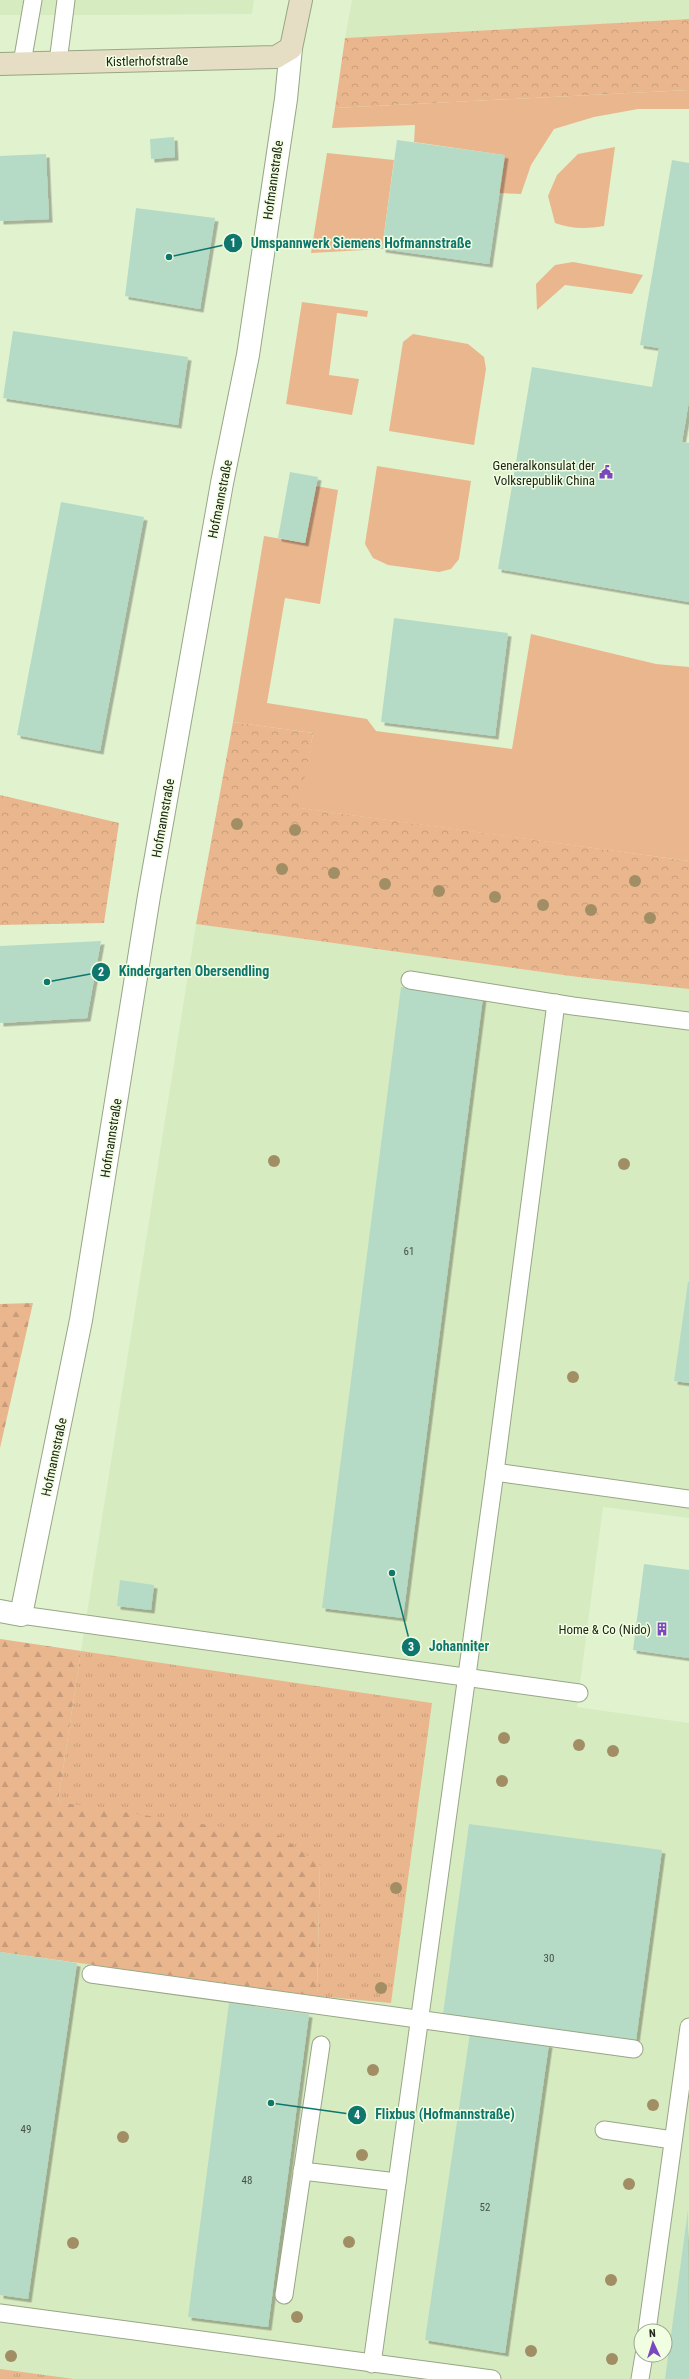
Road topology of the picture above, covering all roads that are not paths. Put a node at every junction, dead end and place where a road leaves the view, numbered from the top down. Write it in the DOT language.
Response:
graph roads {
  1 [pos="32,0"];
  2 [pos="66,0"];
  3 [pos="301,0"];
  4 [pos="291,48"];
  5 [pos="58,62"];
  6 [pos="22,63"];
  7 [pos="0,64"];
  8 [pos="410,980"];
  9 [pos="556,1003"];
  10 [pos="689,1021"];
  11 [pos="495,1472"];
  12 [pos="689,1499"];
  13 [pos="10,1613"];
  14 [pos="466,1678"];
  15 [pos="579,1693"];
  16 [pos="91,1974"];
  17 [pos="420,2020"];
  18 [pos="689,2027"];
  19 [pos="321,2045"];
  20 [pos="634,2049"];
  21 [pos="604,2130"];
  22 [pos="673,2140"];
  23 [pos="302,2171"];
  24 [pos="397,2182"];
  25 [pos="284,2295"];
  26 [pos="0,2313"];
  27 [pos="648,2323"];
  28 [pos="643,2363"];
  29 [pos="372,2364"];
  30 [pos="492,2379"];
  31 [pos="640,2379"];
  1 -- 6 [label="lane"];
  2 -- 5 [label="lane"];
  3 -- 4 [label="street, Hofmannstraße"];
  4 -- 5 [label="street, Kistlerhofstraße"];
  4 -- 13 [label="street, Hofmannstraße"];
  5 -- 6 [label="street, Kistlerhofstraße"];
  6 -- 7 [label="street, Kistlerhofstraße"];
  8 -- 9 [label="lane"];
  9 -- 10 [label="lane"];
  9 -- 11 [label="lane"];
  11 -- 12 [label="lane"];
  11 -- 14 [label="lane"];
  13 -- 14 [label="lane"];
  14 -- 15 [label="lane"];
  14 -- 17 [label="lane"];
  16 -- 17 [label="lane"];
  17 -- 20 [label="lane"];
  17 -- 24 [label="lane"];
  18 -- 22 [label="lane"];
  19 -- 23 [label="lane"];
  21 -- 22 [label="lane"];
  22 -- 27 [label="lane"];
  23 -- 24 [label="lane"];
  23 -- 25 [label="lane"];
  24 -- 29 [label="lane"];
  26 -- 29 [label="lane"];
  28 -- 31 [label="lane"];
  29 -- 30 [label="lane"];
}
